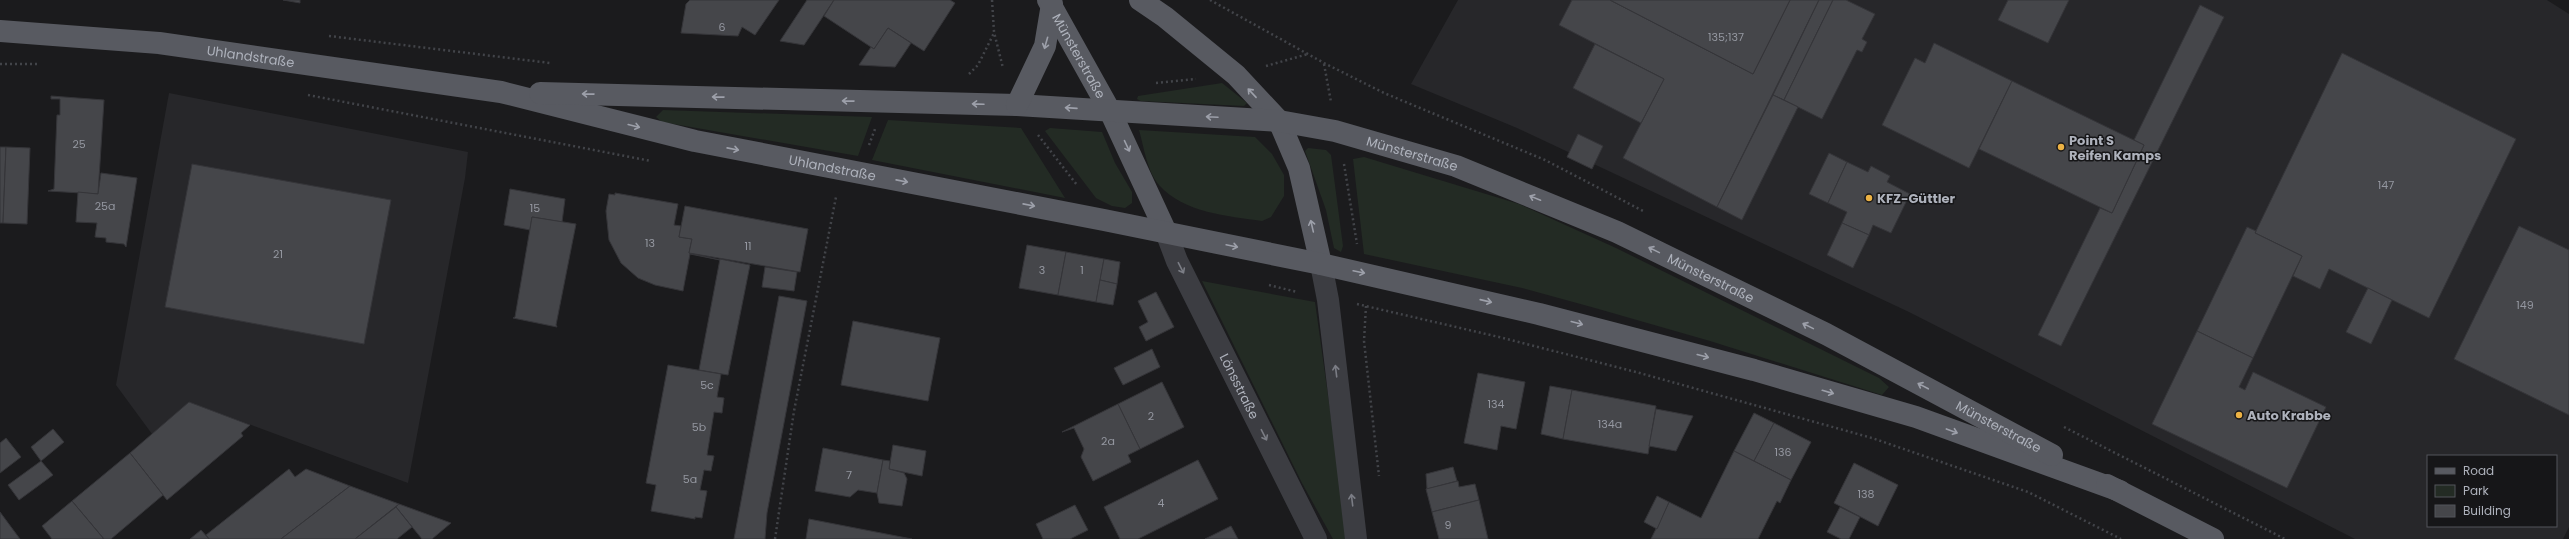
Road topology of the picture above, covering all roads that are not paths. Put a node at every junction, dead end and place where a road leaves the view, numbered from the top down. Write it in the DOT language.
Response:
graph roads {
  1 [pos="1140,0"];
  2 [pos="1050,2"];
  3 [pos="0,31"];
  4 [pos="501,92"];
  5 [pos="1015,105"];
  6 [pos="1110,111"];
  7 [pos="1279,121"];
  8 [pos="1166,232"];
  9 [pos="1321,264"];
  10 [pos="2120,491"];
  11 [pos="1316,539"];
  12 [pos="1356,539"];
  13 [pos="2213,539"];
  7 -- 1 [label="main road, one-way"];
  2 -- 5 [label="main road, one-way"];
  2 -- 6 [label="main road, Münsterstraße"];
  3 -- 4 [label="main road, Uhlandstraße"];
  5 -- 4 [label="main road, Uhlandstraße, one-way"];
  4 -- 8 [label="main road, Uhlandstraße, one-way"];
  6 -- 5 [label="main road, Münsterstraße, one-way"];
  7 -- 6 [label="main road, Münsterstraße, one-way"];
  6 -- 8 [label="main road, Münsterstraße, one-way"];
  9 -- 7 [label="main road, one-way"];
  10 -- 7 [label="main road, Münsterstraße, one-way"];
  8 -- 9 [label="main road, Münsterstraße, one-way"];
  8 -- 11 [label="street, Lönsstraße, one-way"];
  9 -- 10 [label="main road, Münsterstraße, one-way"];
  12 -- 9 [label="street, one-way"];
  10 -- 13 [label="main road, Münsterstraße"];
}
